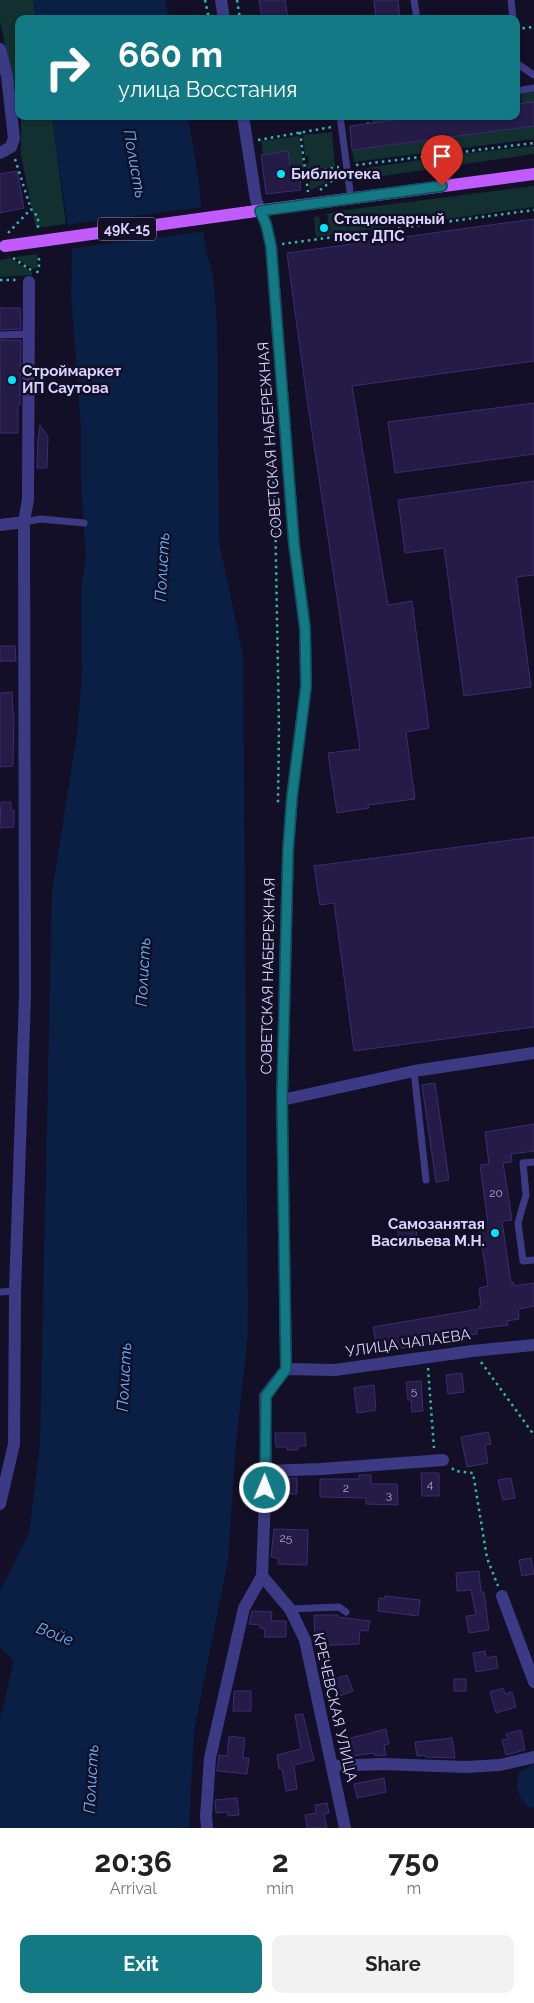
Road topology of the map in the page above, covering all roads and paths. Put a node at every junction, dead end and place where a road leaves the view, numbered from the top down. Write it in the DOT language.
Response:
graph roads {
  1 [pos="205,0"];
  2 [pos="221,0"];
  3 [pos="237,0"];
  4 [pos="414,0"];
  5 [pos="511,0"];
  6 [pos="208,15"];
  7 [pos="223,15"];
  8 [pos="239,15"];
  9 [pos="416,15"];
  10 [pos="512,15"];
  11 [pos="534,27"];
  12 [pos="520,29"];
  13 [pos="0,48"];
  14 [pos="520,65"];
  15 [pos="534,75"];
  16 [pos="534,88"];
  17 [pos="520,90"];
  18 [pos="244,120"];
  19 [pos="340,120"];
  20 [pos="368,120"];
  21 [pos="368,123"];
  22 [pos="341,126"];
  23 [pos="300,132"];
  24 [pos="257,140"];
  25 [pos="534,143"];
  26 [pos="5,150"];
  27 [pos="346,166"];
  28 [pos="306,173"];
  29 [pos="534,174"];
  30 [pos="308,190"];
  31 [pos="300,193"];
  32 [pos="351,199"];
  33 [pos="31,209"];
  34 [pos="534,210"];
  35 [pos="255,212"];
  36 [pos="9,232"];
  37 [pos="38,235"];
  38 [pos="271,246"];
  39 [pos="5,250"];
  40 [pos="39,253"];
  41 [pos="30,276"];
  42 [pos="0,280"];
  43 [pos="0,334"];
  44 [pos="28,334"];
  45 [pos="264,339"];
  46 [pos="24,522"];
  47 [pos="84,523"];
  48 [pos="0,525"];
  49 [pos="278,810"];
  50 [pos="534,1053"];
  51 [pos="414,1071"];
  52 [pos="282,1100"];
  53 [pos="534,1162"];
  54 [pos="426,1180"];
  55 [pos="534,1260"];
  56 [pos="15,1291"];
  57 [pos="0,1292"];
  58 [pos="534,1345"];
  59 [pos="472,1351"];
  60 [pos="427,1357"];
  61 [pos="286,1369"];
  62 [pos="534,1435"];
  63 [pos="439,1460"];
  64 [pos="266,1471"];
  65 [pos="0,1504"];
  66 [pos="262,1576"];
  67 [pos="502,1596"];
  68 [pos="290,1609"];
  69 [pos="346,1612"];
  70 [pos="534,1682"];
  71 [pos="534,1757"];
  72 [pos="332,1766"];
  73 [pos="207,1828"];
  74 [pos="345,1828"];
  1 -- 6 [label="path"];
  2 -- 7 [label="street"];
  3 -- 8 [label="path"];
  4 -- 9 [label="lane"];
  5 -- 10 [label="lane"];
  11 -- 12 [label="path"];
  13 -- 26 [label="street"];
  14 -- 15 [label="lane"];
  16 -- 17 [label="lane"];
  18 -- 35 [label="street, СОВЕТСКАЯ НАБЕРЕЖНАЯ"];
  19 -- 22 [label="lane"];
  20 -- 21 [label="path"];
  22 -- 23 [label="path"];
  22 -- 27 [label="lane"];
  23 -- 24 [label="path"];
  23 -- 28 [label="path"];
  25 -- 27 [label="path"];
  26 -- 33 [label="path"];
  27 -- 28 [label="path"];
  27 -- 31 [label="path"];
  27 -- 32 [label="lane"];
  28 -- 30 [label="path"];
  29 -- 32 [label="main road, 49К-15"];
  32 -- 35 [label="main road, 49К-15"];
  33 -- 36 [label="path"];
  33 -- 37 [label="path"];
  34 -- 38 [label="path"];
  35 -- 38 [label="street, СОВЕТСКАЯ НАБЕРЕЖНАЯ"];
  35 -- 39 [label="main road, 49К-15, bridge"];
  38 -- 52 [label="street, СОВЕТСКАЯ НАБЕРЕЖНАЯ"];
  39 -- 41 [label="path"];
  40 -- 41 [label="path"];
  41 -- 42 [label="path"];
  41 -- 44 [label="street"];
  43 -- 44 [label="lane"];
  44 -- 46 [label="street"];
  45 -- 49 [label="path"];
  46 -- 47 [label="lane"];
  46 -- 48 [label="street"];
  46 -- 56 [label="street"];
  50 -- 51 [label="street"];
  51 -- 52 [label="street"];
  51 -- 54 [label="lane"];
  52 -- 61 [label="street, СОВЕТСКАЯ НАБЕРЕЖНАЯ"];
  53 -- 55 [label="lane"];
  56 -- 57 [label="lane"];
  56 -- 65 [label="street"];
  58 -- 59 [label="street, УЛИЦА ЧАПАЕВА"];
  59 -- 60 [label="street, УЛИЦА ЧАПАЕВА"];
  59 -- 62 [label="path"];
  60 -- 61 [label="street, УЛИЦА ЧАПАЕВА"];
  60 -- 63 [label="path"];
  61 -- 64 [label="street"];
  63 -- 64 [label="street"];
  63 -- 67 [label="path"];
  64 -- 66 [label="street"];
  66 -- 68 [label="street, КРЕЧЕВСКАЯ УЛИЦА"];
  66 -- 73 [label="street"];
  67 -- 70 [label="street"];
  68 -- 69 [label="lane"];
  68 -- 72 [label="street, КРЕЧЕВСКАЯ УЛИЦА"];
  71 -- 72 [label="street"];
  72 -- 74 [label="street, КРЕЧЕВСКАЯ УЛИЦА"];
}
